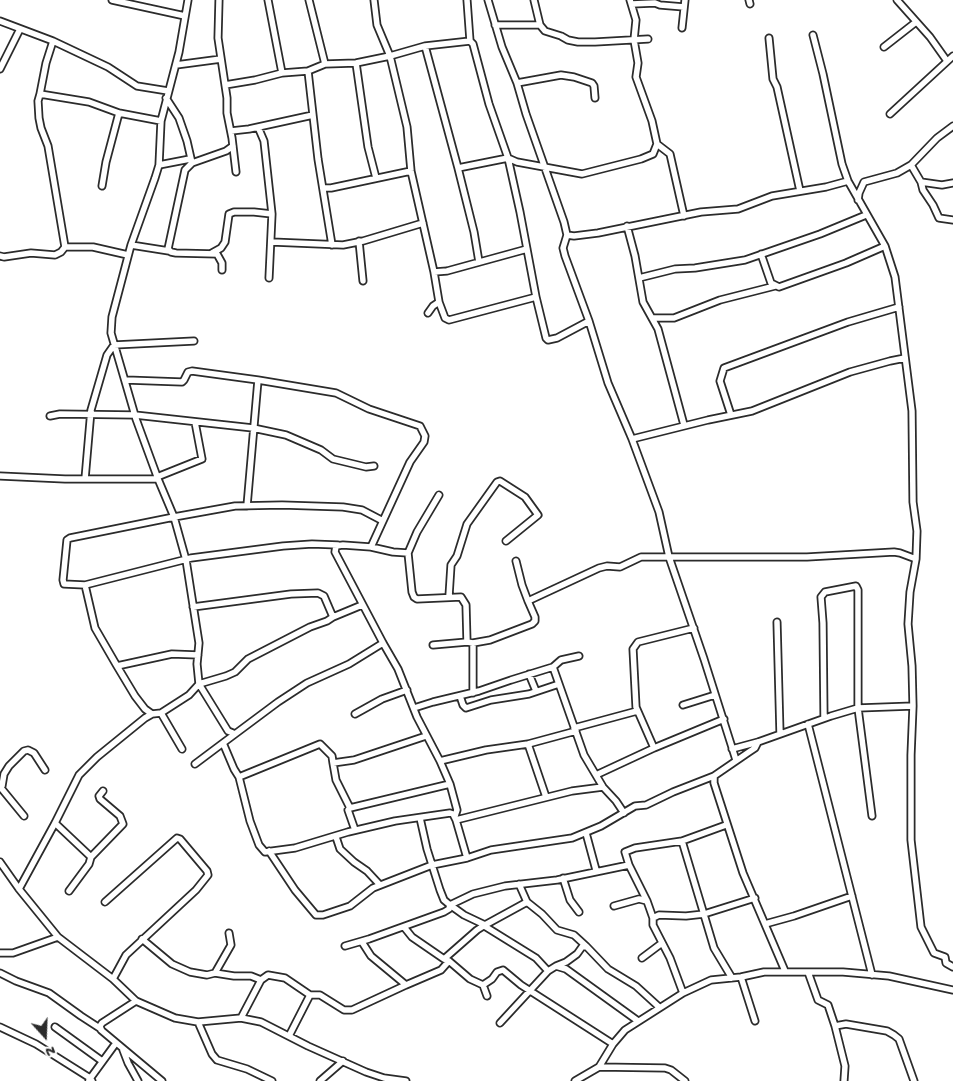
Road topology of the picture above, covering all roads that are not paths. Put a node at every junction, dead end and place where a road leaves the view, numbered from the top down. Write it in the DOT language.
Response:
graph roads {
  1 [pos="112,0"];
  2 [pos="188,0"];
  3 [pos="219,0"];
  4 [pos="268,0"];
  5 [pos="309,0"];
  6 [pos="374,0"];
  7 [pos="467,0"];
  8 [pos="488,0"];
  9 [pos="534,0"];
  10 [pos="897,0"];
  11 [pos="631,2"];
  12 [pos="685,3"];
  13 [pos="185,16"];
  14 [pos="0,21"];
  15 [pos="916,22"];
  16 [pos="496,25"];
  17 [pos="540,25"];
  18 [pos="682,28"];
  19 [pos="20,29"];
  20 [pos="813,35"];
  21 [pos="769,38"];
  22 [pos="648,39"];
  23 [pos="634,40"];
  24 [pos="53,41"];
  25 [pos="470,41"];
  26 [pos="424,46"];
  27 [pos="884,46"];
  28 [pos="390,56"];
  29 [pos="953,56"];
  30 [pos="221,60"];
  31 [pos="947,61"];
  32 [pos="356,63"];
  33 [pos="325,64"];
  34 [pos="176,65"];
  35 [pos="0,69"];
  36 [pos="308,70"];
  37 [pos="282,72"];
  38 [pos="517,83"];
  39 [pos="225,85"];
  40 [pos="168,91"];
  41 [pos="40,94"];
  42 [pos="166,98"];
  43 [pos="595,98"];
  44 [pos="119,113"];
  45 [pos="890,114"];
  46 [pos="313,115"];
  47 [pos="161,121"];
  48 [pos="953,126"];
  49 [pos="258,127"];
  50 [pos="231,131"];
  51 [pos="657,144"];
  52 [pos="233,146"];
  53 [pos="508,158"];
  54 [pos="191,161"];
  55 [pos="158,165"];
  56 [pos="911,165"];
  57 [pos="544,167"];
  58 [pos="458,168"];
  59 [pos="411,171"];
  60 [pos="236,172"];
  61 [pos="376,178"];
  62 [pos="848,181"];
  63 [pos="921,182"];
  64 [pos="953,183"];
  65 [pos="102,186"];
  66 [pos="323,188"];
  67 [pos="800,191"];
  68 [pos="858,200"];
  69 [pos="272,214"];
  70 [pos="866,215"];
  71 [pos="684,216"];
  72 [pos="953,220"];
  73 [pos="423,223"];
  74 [pos="629,227"];
  75 [pos="567,235"];
  76 [pos="272,242"];
  77 [pos="359,242"];
  78 [pos="131,245"];
  79 [pos="332,245"];
  80 [pos="885,246"];
  81 [pos="65,247"];
  82 [pos="527,249"];
  83 [pos="169,251"];
  84 [pos="212,253"];
  85 [pos="761,254"];
  86 [pos="128,255"];
  87 [pos="0,256"];
  88 [pos="479,262"];
  89 [pos="222,270"];
  90 [pos="434,272"];
  91 [pos="269,278"];
  92 [pos="639,278"];
  93 [pos="363,280"];
  94 [pos="775,286"];
  95 [pos="536,297"];
  96 [pos="439,302"];
  97 [pos="899,307"];
  98 [pos="428,313"];
  99 [pos="652,318"];
  100 [pos="588,321"];
  101 [pos="194,340"];
  102 [pos="114,346"];
  103 [pos="905,358"];
  104 [pos="126,380"];
  105 [pos="258,380"];
  106 [pos="90,415"];
  107 [pos="135,415"];
  108 [pos="731,415"];
  109 [pos="50,416"];
  110 [pos="195,422"];
  111 [pos="684,426"];
  112 [pos="253,428"];
  113 [pos="632,439"];
  114 [pos="374,466"];
  115 [pos="0,476"];
  116 [pos="157,478"];
  117 [pos="85,479"];
  118 [pos="439,496"];
  119 [pos="247,506"];
  120 [pos="174,517"];
  121 [pos="383,521"];
  122 [pos="506,541"];
  123 [pos="338,545"];
  124 [pos="370,547"];
  125 [pos="408,552"];
  126 [pos="669,556"];
  127 [pos="916,559"];
  128 [pos="186,560"];
  129 [pos="516,561"];
  130 [pos="85,585"];
  131 [pos="450,596"];
  132 [pos="528,601"];
  133 [pos="362,605"];
  134 [pos="193,607"];
  135 [pos="332,617"];
  136 [pos="777,622"];
  137 [pos="694,628"];
  138 [pos="470,642"];
  139 [pos="383,643"];
  140 [pos="433,645"];
  141 [pos="198,655"];
  142 [pos="579,656"];
  143 [pos="117,666"];
  144 [pos="553,667"];
  145 [pos="530,674"];
  146 [pos="199,684"];
  147 [pos="558,684"];
  148 [pos="407,690"];
  149 [pos="536,691"];
  150 [pos="473,693"];
  151 [pos="716,695"];
  152 [pos="460,696"];
  153 [pos="683,705"];
  154 [pos="914,706"];
  155 [pos="414,708"];
  156 [pos="858,708"];
  157 [pos="637,710"];
  158 [pos="161,713"];
  159 [pos="152,714"];
  160 [pos="355,714"];
  161 [pos="824,718"];
  162 [pos="724,719"];
  163 [pos="808,724"];
  164 [pos="575,729"];
  165 [pos="235,734"];
  166 [pos="780,734"];
  167 [pos="426,736"];
  168 [pos="758,742"];
  169 [pos="223,743"];
  170 [pos="528,744"];
  171 [pos="654,748"];
  172 [pos="732,748"];
  173 [pos="182,749"];
  174 [pos="736,760"];
  175 [pos="440,762"];
  176 [pos="333,763"];
  177 [pos="195,764"];
  178 [pos="45,770"];
  179 [pos="596,775"];
  180 [pos="239,777"];
  181 [pos="714,779"];
  182 [pos="450,784"];
  183 [pos="604,787"];
  184 [pos="0,788"];
  185 [pos="103,791"];
  186 [pos="546,797"];
  187 [pos="350,808"];
  188 [pos="624,813"];
  189 [pos="24,816"];
  190 [pos="872,816"];
  191 [pos="420,818"];
  192 [pos="456,818"];
  193 [pos="56,823"];
  194 [pos="726,825"];
  195 [pos="355,830"];
  196 [pos="586,833"];
  197 [pos="336,837"];
  198 [pos="682,842"];
  199 [pos="269,851"];
  200 [pos="91,857"];
  201 [pos="467,858"];
  202 [pos="0,862"];
  203 [pos="629,865"];
  204 [pos="432,866"];
  205 [pos="596,870"];
  206 [pos="563,878"];
  207 [pos="519,884"];
  208 [pos="380,885"];
  209 [pos="19,889"];
  210 [pos="69,891"];
  211 [pos="852,896"];
  212 [pos="755,898"];
  213 [pos="647,901"];
  214 [pos="105,902"];
  215 [pos="528,902"];
  216 [pos="450,905"];
  217 [pos="614,906"];
  218 [pos="578,912"];
  219 [pos="704,914"];
  220 [pos="653,918"];
  221 [pos="765,924"];
  222 [pos="485,926"];
  223 [pos="404,927"];
  224 [pos="229,933"];
  225 [pos="58,937"];
  226 [pos="142,939"];
  227 [pos="362,942"];
  228 [pos="662,943"];
  229 [pos="345,946"];
  230 [pos="586,946"];
  231 [pos="0,953"];
  232 [pos="642,958"];
  233 [pos="447,960"];
  234 [pos="556,966"];
  235 [pos="953,967"];
  236 [pos="548,971"];
  237 [pos="785,971"];
  238 [pos="808,972"];
  239 [pos="0,973"];
  240 [pos="215,974"];
  241 [pos="872,975"];
  242 [pos="741,977"];
  243 [pos="732,978"];
  244 [pos="114,979"];
  245 [pos="261,980"];
  246 [pos="406,985"];
  247 [pos="483,985"];
  248 [pos="953,990"];
  249 [pos="531,991"];
  250 [pos="683,993"];
  251 [pos="310,995"];
  252 [pos="488,996"];
  253 [pos="136,1001"];
  254 [pos="659,1007"];
  255 [pos="241,1018"];
  256 [pos="638,1021"];
  257 [pos="755,1021"];
  258 [pos="198,1022"];
  259 [pos="500,1023"];
  260 [pos="835,1026"];
  261 [pos="0,1027"];
  262 [pos="55,1027"];
  263 [pos="101,1028"];
  264 [pos="290,1036"];
  265 [pos="116,1043"];
  266 [pos="613,1044"];
  267 [pos="122,1048"];
  268 [pos="102,1061"];
  269 [pos="343,1061"];
  270 [pos="599,1067"];
  271 [pos="375,1078"];
  272 [pos="90,1080"];
  273 [pos="138,1081"];
  274 [pos="162,1081"];
  275 [pos="272,1081"];
  276 [pos="320,1081"];
  277 [pos="406,1081"];
  278 [pos="575,1081"];
  279 [pos="685,1081"];
  280 [pos="844,1081"];
  281 [pos="914,1081"];
  1 -- 13 [label="street"];
  2 -- 13 [label="street"];
  3 -- 30 [label="street"];
  4 -- 37 [label="street"];
  5 -- 33 [label="street"];
  6 -- 28 [label="street"];
  7 -- 25 [label="street"];
  8 -- 16 [label="street"];
  9 -- 17 [label="street"];
  10 -- 15 [label="street"];
  11 -- 12 [label="street"];
  11 -- 23 [label="street"];
  12 -- 18 [label="street"];
  13 -- 34 [label="street"];
  14 -- 19 [label="street"];
  15 -- 27 [label="street"];
  15 -- 31 [label="street"];
  16 -- 17 [label="street"];
  16 -- 38 [label="street"];
  17 -- 23 [label="street"];
  19 -- 24 [label="street"];
  19 -- 35 [label="street"];
  20 -- 62 [label="street"];
  21 -- 67 [label="street"];
  22 -- 23 [label="street"];
  23 -- 51 [label="street"];
  24 -- 40 [label="street"];
  24 -- 41 [label="street"];
  25 -- 26 [label="street"];
  25 -- 53 [label="street"];
  26 -- 28 [label="street"];
  26 -- 58 [label="street"];
  28 -- 32 [label="street"];
  28 -- 59 [label="street"];
  29 -- 31 [label="street"];
  30 -- 34 [label="street"];
  30 -- 39 [label="street"];
  31 -- 45 [label="street"];
  32 -- 33 [label="street"];
  32 -- 61 [label="street"];
  33 -- 36 [label="street"];
  34 -- 40 [label="street"];
  36 -- 37 [label="street"];
  36 -- 46 [label="street"];
  37 -- 39 [label="street"];
  38 -- 43 [label="street"];
  38 -- 57 [label="street"];
  39 -- 50 [label="street"];
  40 -- 42 [label="street"];
  41 -- 44 [label="street"];
  41 -- 81 [label="street"];
  42 -- 47 [label="street"];
  42 -- 54 [label="street"];
  44 -- 47 [label="street"];
  44 -- 65 [label="street"];
  46 -- 49 [label="street"];
  46 -- 66 [label="street"];
  47 -- 55 [label="street"];
  48 -- 56 [label="street"];
  49 -- 50 [label="street"];
  49 -- 69 [label="street"];
  50 -- 52 [label="street"];
  51 -- 57 [label="street"];
  51 -- 71 [label="street"];
  52 -- 54 [label="street"];
  52 -- 60 [label="street"];
  53 -- 57 [label="street"];
  53 -- 58 [label="street"];
  53 -- 82 [label="street"];
  54 -- 55 [label="street"];
  54 -- 83 [label="street"];
  55 -- 78 [label="street"];
  56 -- 63 [label="street"];
  56 -- 68 [label="street"];
  57 -- 75 [label="street"];
  58 -- 88 [label="street"];
  59 -- 61 [label="street"];
  59 -- 73 [label="street"];
  61 -- 66 [label="street"];
  62 -- 67 [label="street"];
  62 -- 68 [label="street"];
  63 -- 64 [label="street"];
  63 -- 72 [label="street"];
  66 -- 79 [label="street"];
  67 -- 71 [label="street"];
  68 -- 70 [label="street"];
  69 -- 76 [label="street"];
  69 -- 84 [label="street"];
  70 -- 80 [label="street"];
  70 -- 85 [label="street"];
  71 -- 74 [label="street"];
  73 -- 77 [label="street"];
  73 -- 90 [label="street"];
  74 -- 75 [label="street"];
  74 -- 92 [label="street"];
  75 -- 100 [label="street"];
  76 -- 79 [label="street"];
  76 -- 91 [label="street"];
  77 -- 79 [label="street"];
  77 -- 93 [label="street"];
  78 -- 83 [label="street"];
  78 -- 86 [label="street"];
  80 -- 94 [label="street"];
  80 -- 97 [label="street"];
  81 -- 86 [label="street"];
  81 -- 87 [label="street"];
  82 -- 88 [label="street"];
  82 -- 95 [label="street"];
  83 -- 84 [label="street"];
  84 -- 89 [label="street"];
  85 -- 92 [label="street"];
  85 -- 94 [label="street"];
  86 -- 102 [label="street"];
  88 -- 90 [label="street"];
  90 -- 96 [label="street"];
  92 -- 99 [label="street"];
  94 -- 99 [label="street"];
  95 -- 96 [label="street"];
  95 -- 100 [label="street"];
  96 -- 98 [label="street"];
  97 -- 103 [label="street"];
  97 -- 108 [label="street"];
  99 -- 111 [label="street"];
  100 -- 113 [label="street"];
  101 -- 102 [label="street"];
  102 -- 104 [label="street"];
  102 -- 106 [label="street"];
  103 -- 108 [label="street"];
  103 -- 127 [label="street"];
  104 -- 105 [label="street"];
  104 -- 107 [label="street"];
  105 -- 112 [label="street"];
  105 -- 121 [label="street"];
  106 -- 107 [label="street"];
  106 -- 109 [label="street"];
  106 -- 117 [label="street"];
  107 -- 110 [label="street"];
  107 -- 116 [label="street"];
  108 -- 111 [label="street"];
  110 -- 112 [label="street"];
  110 -- 116 [label="street"];
  111 -- 113 [label="street"];
  112 -- 114 [label="street"];
  112 -- 119 [label="street"];
  113 -- 126 [label="street"];
  115 -- 117 [label="street"];
  116 -- 117 [label="street"];
  116 -- 120 [label="street"];
  118 -- 125 [label="street"];
  119 -- 120 [label="street"];
  119 -- 121 [label="street"];
  120 -- 128 [label="street"];
  120 -- 130 [label="street"];
  121 -- 124 [label="street"];
  122 -- 131 [label="street"];
  123 -- 124 [label="street"];
  123 -- 128 [label="street"];
  123 -- 133 [label="street"];
  124 -- 125 [label="street"];
  125 -- 131 [label="street"];
  126 -- 127 [label="street"];
  126 -- 132 [label="street"];
  126 -- 137 [label="street"];
  127 -- 154 [label="street"];
  128 -- 130 [label="street"];
  128 -- 134 [label="street"];
  129 -- 132 [label="street"];
  130 -- 143 [label="street"];
  131 -- 138 [label="street"];
  132 -- 138 [label="street"];
  133 -- 135 [label="street"];
  133 -- 139 [label="street"];
  134 -- 135 [label="street"];
  134 -- 141 [label="street"];
  135 -- 146 [label="street"];
  136 -- 166 [label="street"];
  137 -- 151 [label="street"];
  137 -- 157 [label="street"];
  138 -- 140 [label="street"];
  138 -- 150 [label="street"];
  139 -- 148 [label="street"];
  139 -- 165 [label="street"];
  141 -- 143 [label="street"];
  141 -- 146 [label="street"];
  142 -- 144 [label="street"];
  143 -- 159 [label="street"];
  144 -- 145 [label="street"];
  144 -- 147 [label="street"];
  145 -- 149 [label="street"];
  145 -- 150 [label="street"];
  146 -- 158 [label="street"];
  146 -- 165 [label="street"];
  147 -- 149 [label="street"];
  147 -- 164 [label="street"];
  148 -- 155 [label="street"];
  148 -- 160 [label="street"];
  149 -- 152 [label="street"];
  150 -- 152 [label="street"];
  151 -- 153 [label="street"];
  151 -- 162 [label="street"];
  152 -- 155 [label="street"];
  154 -- 156 [label="street"];
  154 -- 235 [label="street"];
  155 -- 167 [label="street"];
  156 -- 161 [label="street"];
  156 -- 161 [label="street"];
  156 -- 190 [label="street"];
  157 -- 164 [label="street"];
  157 -- 171 [label="street"];
  158 -- 159 [label="street"];
  158 -- 173 [label="street"];
  159 -- 193 [label="street"];
  161 -- 163 [label="street"];
  162 -- 171 [label="street"];
  162 -- 172 [label="street"];
  163 -- 166 [label="street"];
  163 -- 211 [label="street"];
  164 -- 170 [label="street"];
  164 -- 179 [label="street"];
  165 -- 169 [label="street"];
  166 -- 168 [label="street"];
  167 -- 175 [label="street"];
  167 -- 176 [label="street"];
  168 -- 172 [label="street"];
  168 -- 174 [label="street"];
  169 -- 177 [label="street"];
  169 -- 180 [label="street"];
  170 -- 175 [label="street"];
  170 -- 186 [label="street"];
  171 -- 179 [label="street"];
  172 -- 174 [label="street"];
  174 -- 181 [label="street"];
  175 -- 182 [label="street"];
  176 -- 180 [label="street"];
  176 -- 187 [label="street"];
  178 -- 184 [label="street"];
  179 -- 183 [label="street"];
  180 -- 199 [label="street"];
  181 -- 188 [label="street"];
  181 -- 194 [label="street"];
  182 -- 187 [label="street"];
  182 -- 192 [label="street"];
  183 -- 186 [label="street"];
  183 -- 188 [label="street"];
  184 -- 189 [label="street"];
  185 -- 200 [label="street"];
  186 -- 192 [label="street"];
  187 -- 195 [label="street"];
  188 -- 196 [label="street"];
  191 -- 192 [label="street"];
  191 -- 195 [label="street"];
  191 -- 204 [label="street"];
  192 -- 201 [label="street"];
  193 -- 200 [label="street"];
  193 -- 209 [label="street"];
  194 -- 198 [label="street"];
  194 -- 212 [label="street"];
  195 -- 197 [label="street"];
  196 -- 201 [label="street"];
  196 -- 205 [label="street"];
  197 -- 199 [label="street"];
  197 -- 208 [label="street"];
  198 -- 203 [label="street"];
  198 -- 219 [label="street"];
  199 -- 208 [label="street"];
  200 -- 210 [label="street"];
  201 -- 204 [label="street"];
  202 -- 209 [label="street"];
  203 -- 205 [label="street"];
  203 -- 213 [label="street"];
  204 -- 208 [label="street"];
  204 -- 216 [label="street"];
  205 -- 206 [label="street"];
  206 -- 207 [label="street"];
  206 -- 218 [label="street"];
  207 -- 215 [label="street"];
  207 -- 216 [label="street"];
  209 -- 225 [label="street"];
  211 -- 221 [label="street"];
  211 -- 241 [label="street"];
  212 -- 219 [label="street"];
  212 -- 221 [label="street"];
  213 -- 217 [label="street"];
  213 -- 220 [label="street"];
  214 -- 226 [label="street"];
  215 -- 222 [label="street"];
  215 -- 230 [label="street"];
  216 -- 222 [label="street"];
  216 -- 223 [label="street"];
  219 -- 220 [label="street"];
  219 -- 243 [label="street"];
  220 -- 228 [label="street"];
  221 -- 237 [label="street"];
  222 -- 233 [label="street"];
  222 -- 236 [label="street"];
  223 -- 227 [label="street"];
  223 -- 233 [label="street"];
  224 -- 240 [label="street"];
  225 -- 231 [label="street"];
  225 -- 244 [label="street"];
  226 -- 240 [label="street"];
  226 -- 244 [label="street"];
  227 -- 229 [label="street"];
  227 -- 246 [label="street"];
  228 -- 232 [label="street"];
  228 -- 250 [label="street"];
  230 -- 234 [label="street"];
  230 -- 254 [label="street"];
  233 -- 246 [label="street"];
  233 -- 247 [label="street"];
  234 -- 236 [label="street"];
  234 -- 256 [label="street"];
  236 -- 249 [label="street"];
  237 -- 238 [label="street"];
  237 -- 242 [label="street"];
  238 -- 241 [label="street"];
  238 -- 260 [label="street"];
  239 -- 263 [label="street"];
  240 -- 245 [label="street"];
  241 -- 248 [label="street"];
  242 -- 243 [label="street"];
  242 -- 257 [label="street"];
  243 -- 250 [label="street"];
  244 -- 253 [label="street"];
  245 -- 251 [label="street"];
  245 -- 255 [label="street"];
  246 -- 251 [label="street"];
  247 -- 249 [label="street"];
  247 -- 252 [label="street"];
  249 -- 259 [label="street"];
  249 -- 266 [label="street"];
  250 -- 254 [label="street"];
  251 -- 264 [label="street"];
  253 -- 258 [label="street"];
  253 -- 263 [label="street"];
  254 -- 256 [label="street"];
  255 -- 258 [label="street"];
  255 -- 264 [label="street"];
  256 -- 266 [label="street"];
  258 -- 275 [label="street"];
  260 -- 280 [label="street"];
  260 -- 281 [label="street"];
  261 -- 272 [label="street"];
  262 -- 268 [label="street"];
  263 -- 265 [label="street"];
  264 -- 269 [label="street"];
  265 -- 267 [label="street"];
  265 -- 268 [label="street"];
  266 -- 270 [label="street"];
  267 -- 273 [label="street"];
  267 -- 274 [label="street"];
  268 -- 272 [label="street"];
  269 -- 271 [label="street"];
  269 -- 276 [label="street"];
  270 -- 278 [label="street"];
  270 -- 279 [label="street"];
  271 -- 277 [label="street"];
}
